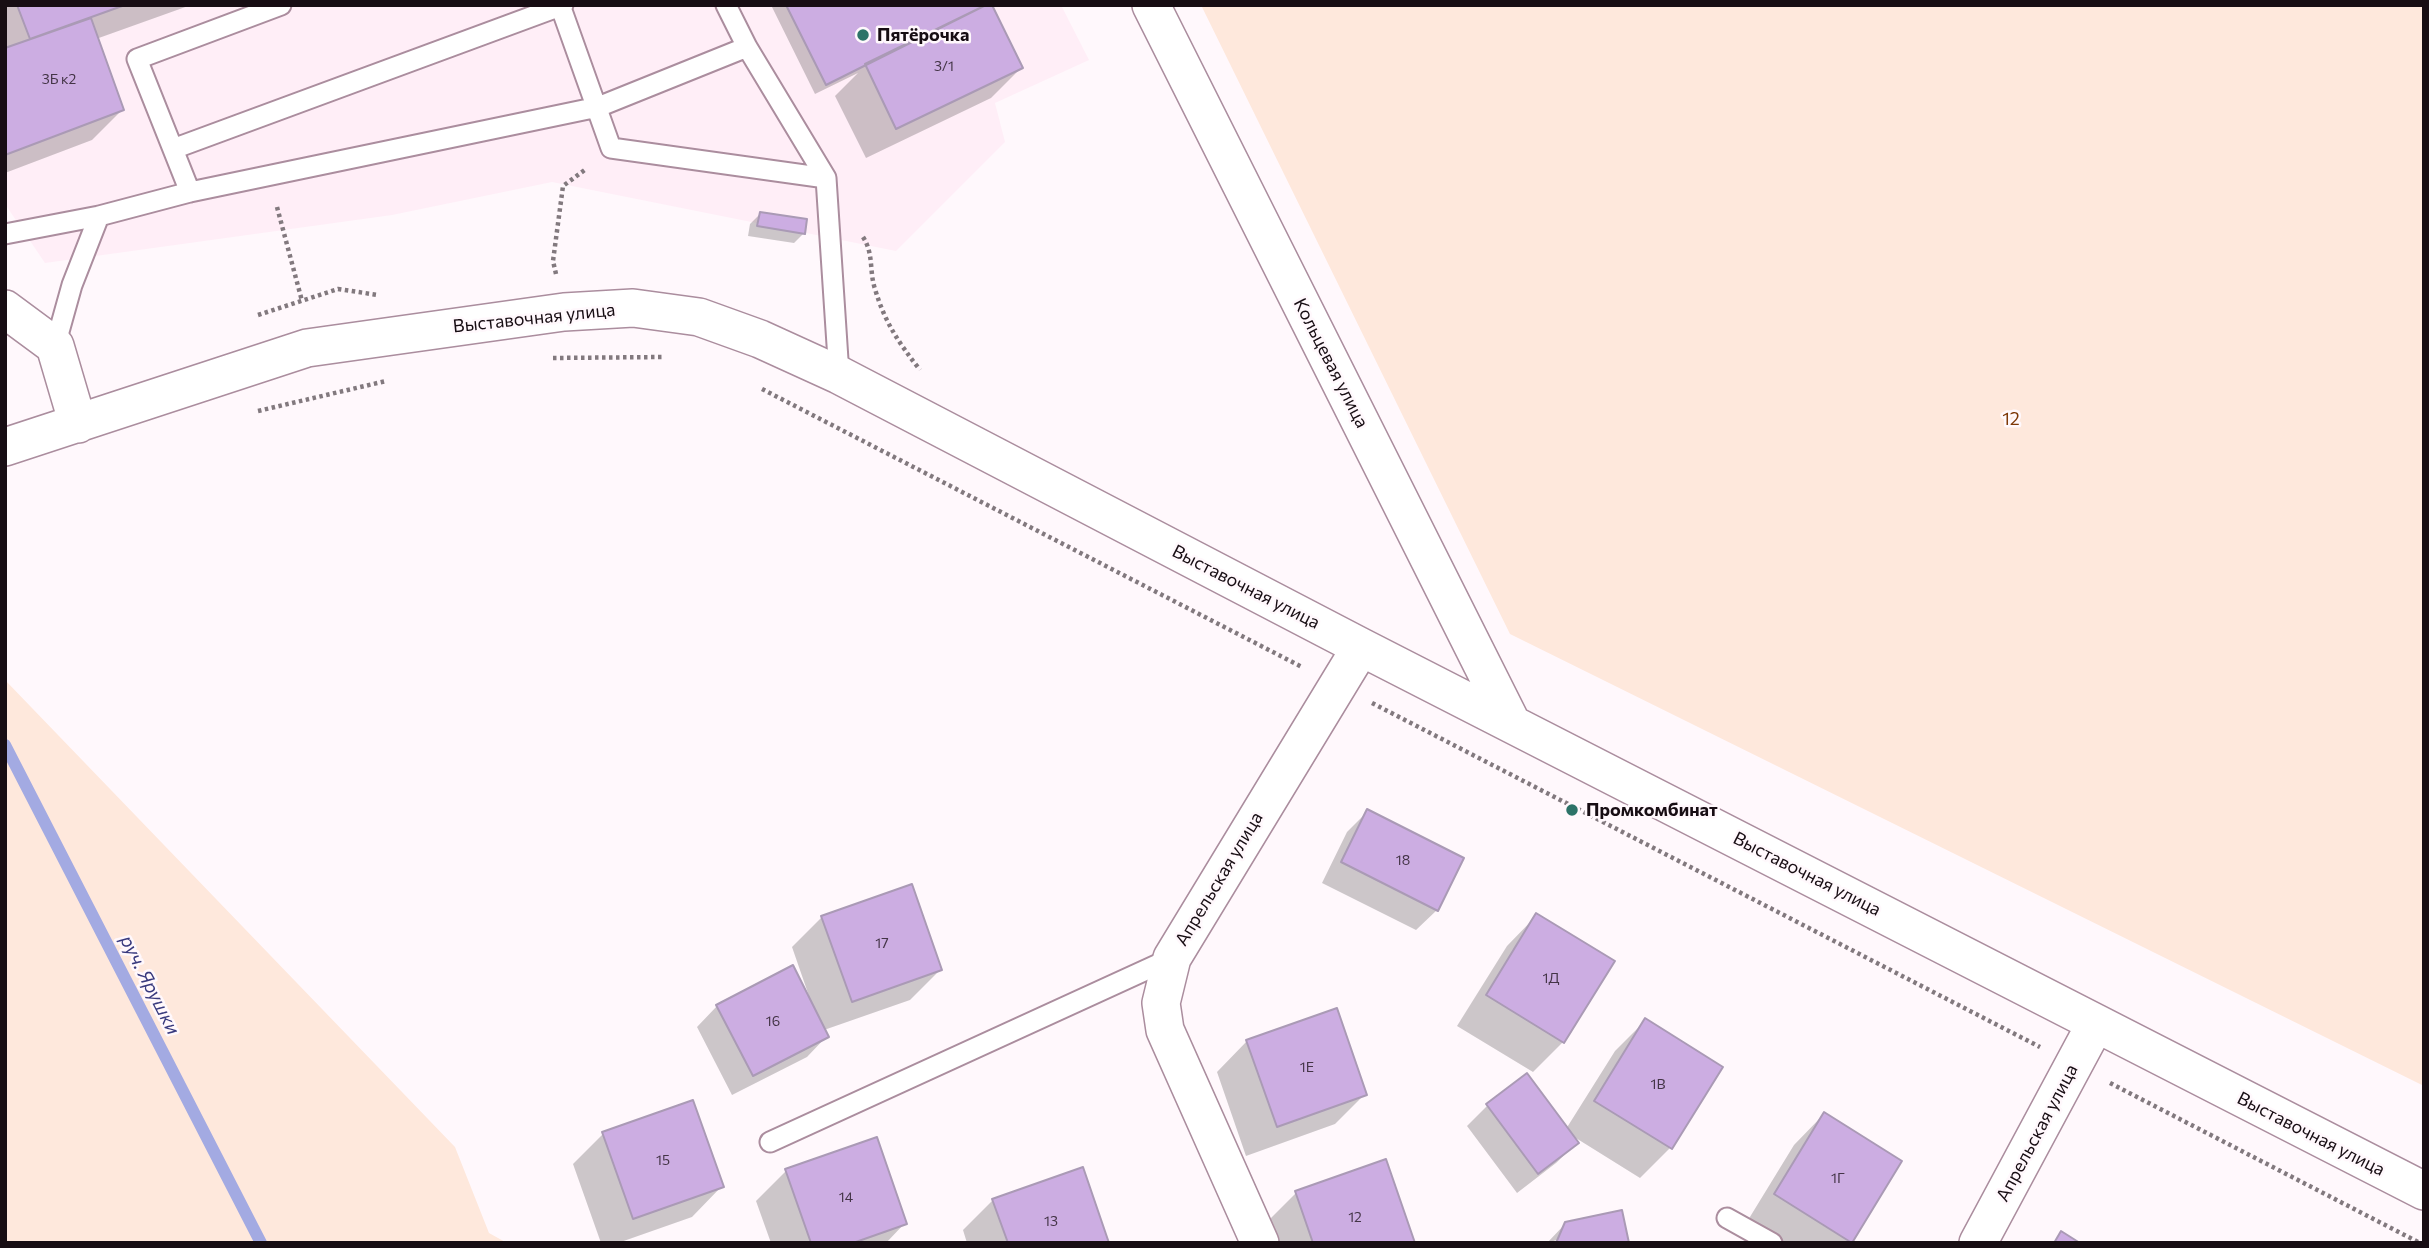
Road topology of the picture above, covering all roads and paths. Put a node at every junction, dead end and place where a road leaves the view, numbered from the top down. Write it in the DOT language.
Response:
graph roads {
  1 [pos="726,5"];
  2 [pos="1151,5"];
  3 [pos="279,6"];
  4 [pos="561,6"];
  5 [pos="747,47"];
  6 [pos="597,107"];
  7 [pos="611,148"];
  8 [pos="173,149"];
  9 [pos="268,176"];
  10 [pos="826,178"];
  11 [pos="190,192"];
  12 [pos="99,216"];
  13 [pos="5,234"];
  14 [pos="338,289"];
  15 [pos="302,301"];
  16 [pos="5,309"];
  17 [pos="564,312"];
  18 [pos="258,315"];
  19 [pos="55,346"];
  20 [pos="673,356"];
  21 [pos="546,358"];
  22 [pos="570,358"];
  23 [pos="839,375"];
  24 [pos="393,380"];
  25 [pos="760,388"];
  26 [pos="248,413"];
  27 [pos="78,424"];
  28 [pos="5,447"];
  29 [pos="1361,647"];
  30 [pos="1338,685"];
  31 [pos="1511,722"];
  32 [pos="1171,958"];
  33 [pos="2096,1023"];
  34 [pos="2074,1064"];
  35 [pos="770,1142"];
  36 [pos="2424,1191"];
  37 [pos="1727,1218"];
  38 [pos="1260,1243"];
  39 [pos="1772,1243"];
  40 [pos="1978,1243"];
  41 [pos="2420,1243"];
  1 -- 5 [label="lane"];
  2 -- 31 [label="street, Кольцевая улица"];
  3 -- 8 [label="lane"];
  4 -- 6 [label="lane"];
  4 -- 8 [label="lane"];
  5 -- 6 [label="lane"];
  5 -- 10 [label="lane"];
  6 -- 7 [label="lane"];
  6 -- 9 [label="lane"];
  7 -- 10 [label="lane"];
  7 -- 17 [label="path"];
  8 -- 11 [label="lane"];
  9 -- 11 [label="lane"];
  9 -- 15 [label="path"];
  10 -- 23 [label="lane"];
  11 -- 12 [label="lane"];
  12 -- 13 [label="lane"];
  12 -- 19 [label="lane"];
  14 -- 15 [label="path"];
  15 -- 18 [label="path"];
  16 -- 19 [label="street"];
  17 -- 22 [label="path"];
  17 -- 23 [label="street, Выставочная улица"];
  17 -- 27 [label="street, Выставочная улица"];
  19 -- 27 [label="street"];
  20 -- 22 [label="path"];
  21 -- 22 [label="path"];
  23 -- 29 [label="street, Выставочная улица"];
  24 -- 26 [label="path"];
  25 -- 30 [label="path"];
  27 -- 28 [label="street, Выставочная улица"];
  29 -- 30 [label="street, Апрельская улица"];
  29 -- 31 [label="street, Выставочная улица"];
  30 -- 32 [label="street, Апрельская улица"];
  30 -- 34 [label="path"];
  31 -- 33 [label="street, Выставочная улица"];
  32 -- 35 [label="lane"];
  32 -- 38 [label="street, Апрельская улица"];
  33 -- 34 [label="street, Апрельская улица"];
  33 -- 36 [label="street, Выставочная улица"];
  34 -- 40 [label="street, Апрельская улица"];
  34 -- 41 [label="path"];
  37 -- 39 [label="lane"];
}
